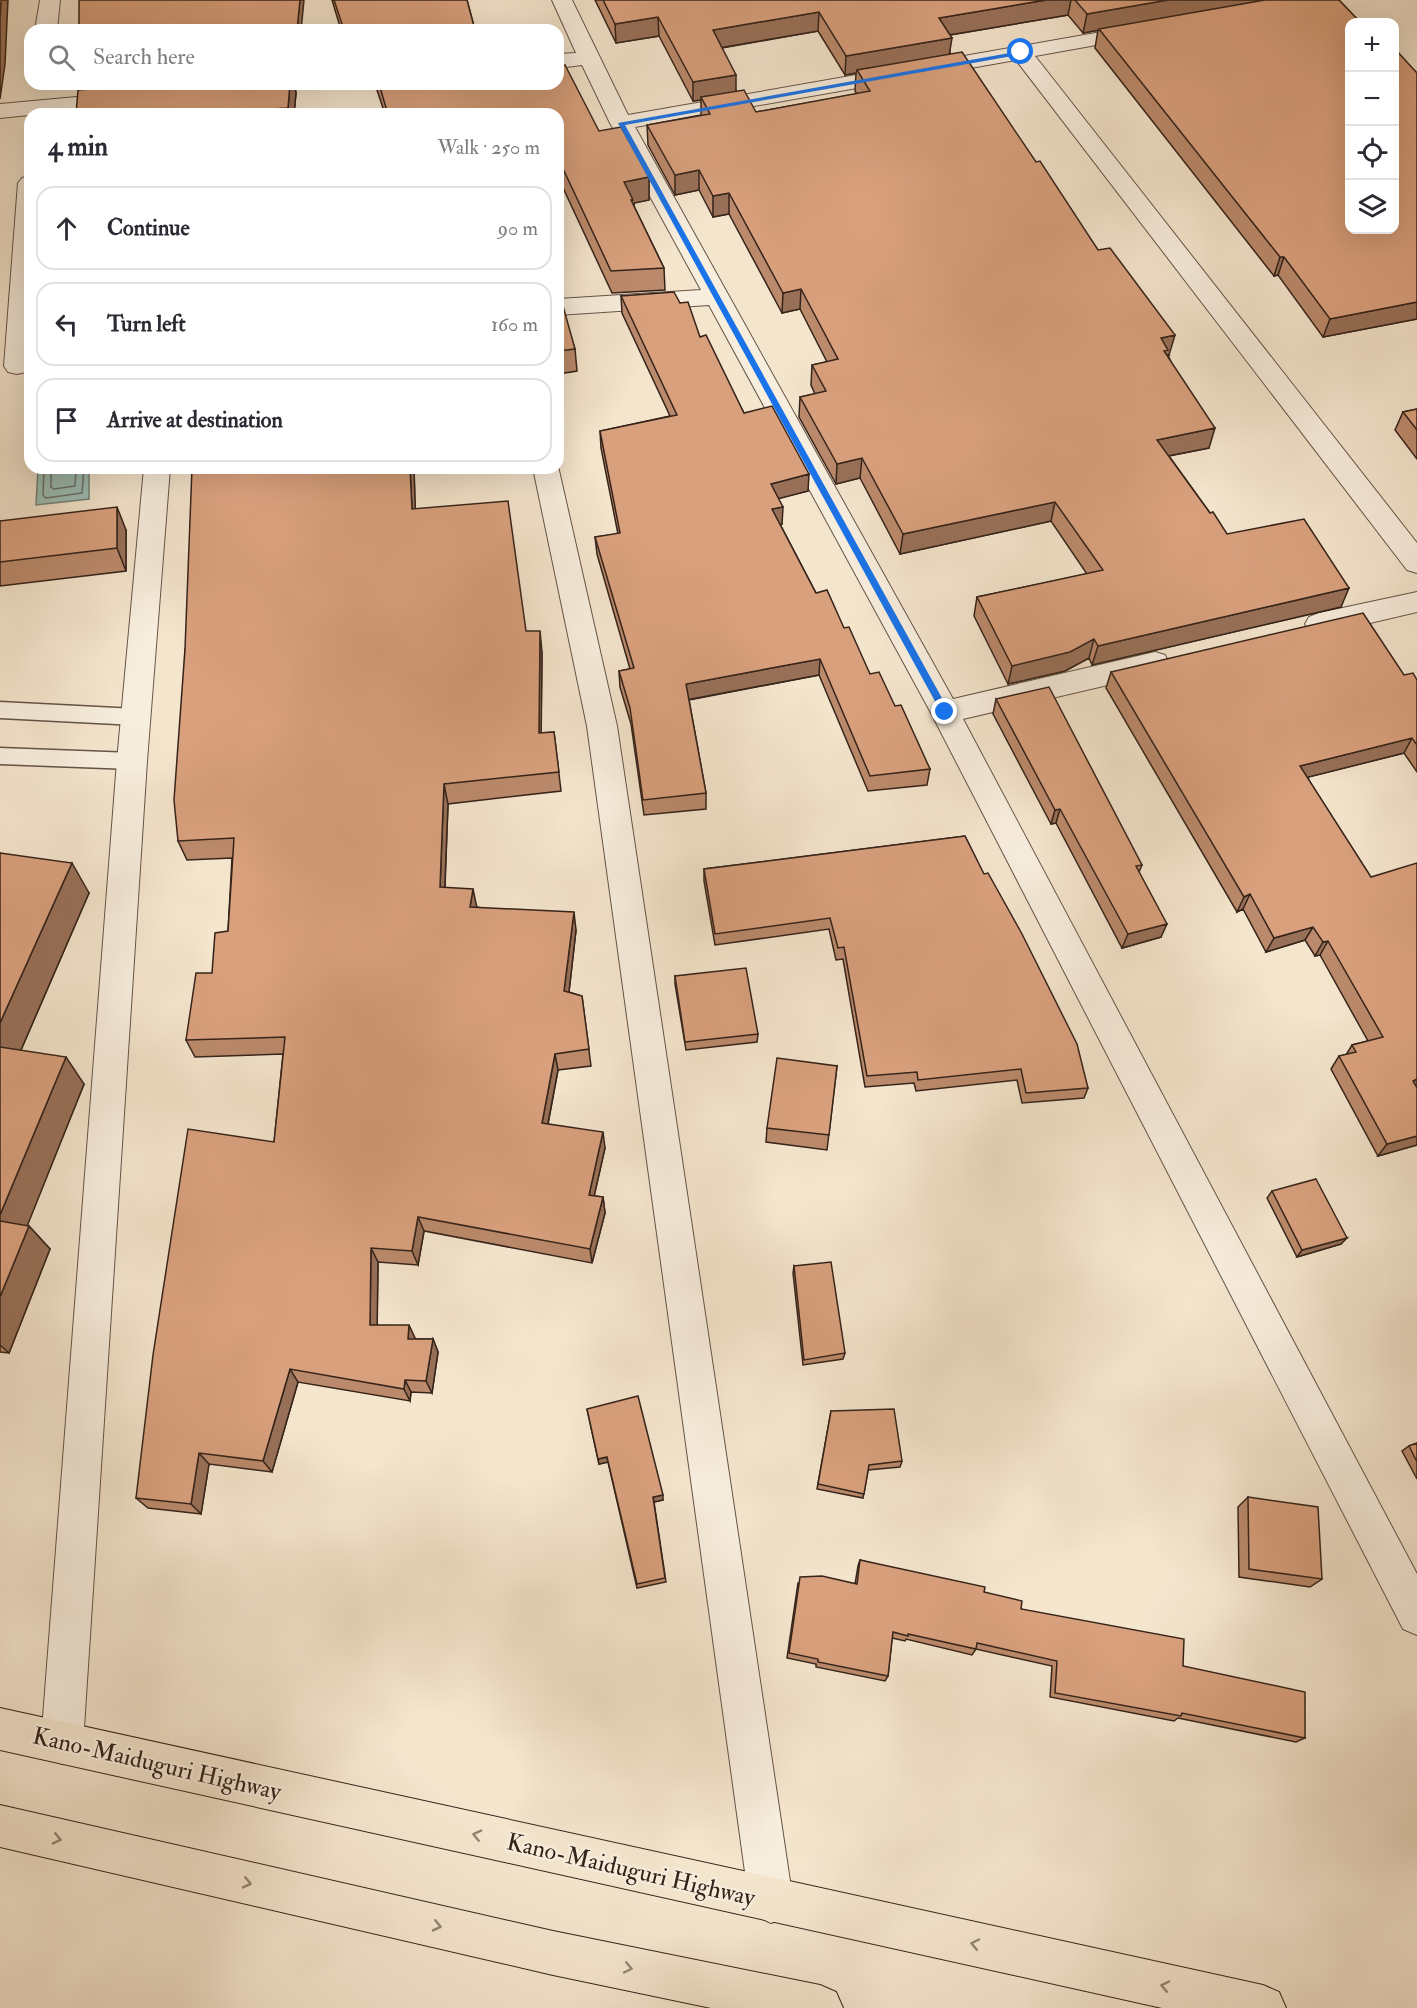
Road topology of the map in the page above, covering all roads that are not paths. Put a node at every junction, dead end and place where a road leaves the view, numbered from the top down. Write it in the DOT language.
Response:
graph roads {
  1 [pos="50,0"];
  2 [pos="562,0"];
  3 [pos="47,24"];
  4 [pos="1159,28"];
  5 [pos="1021,52"];
  6 [pos="589,58"];
  7 [pos="564,60"];
  8 [pos="38,90"];
  9 [pos="142,98"];
  10 [pos="35,108"];
  11 [pos="60,108"];
  12 [pos="0,111"];
  13 [pos="24,111"];
  14 [pos="621,123"];
  15 [pos="24,262"];
  16 [pos="715,297"];
  17 [pos="564,308"];
  18 [pos="16,367"];
  19 [pos="156,474"];
  20 [pos="547,474"];
  21 [pos="1417,563"];
  22 [pos="1417,602"];
  23 [pos="1299,629"];
  24 [pos="1185,656"];
  25 [pos="0,710"];
  26 [pos="945,712"];
  27 [pos="136,717"];
  28 [pos="0,756"];
  29 [pos="132,761"];
  30 [pos="1417,1615"];
  31 [pos="0,1729"];
  32 [pos="62,1743"];
  33 [pos="0,1826"];
  34 [pos="771,1901"];
  35 [pos="820,2008"];
  36 [pos="1263,2008"];
  1 -- 3 [label="street"];
  2 -- 6 [label="street"];
  4 -- 5 [label="street"];
  5 -- 14 [label="street"];
  5 -- 21 [label="street"];
  6 -- 7 [label="street"];
  6 -- 14 [label="street"];
  8 -- 10 [label="street"];
  9 -- 11 [label="street"];
  12 -- 13 [label="street"];
  14 -- 16 [label="street"];
  15 -- 18 [label="street"];
  16 -- 17 [label="street"];
  16 -- 26 [label="street"];
  19 -- 27 [label="street"];
  20 -- 34 [label="street"];
  22 -- 23 [label="street"];
  24 -- 26 [label="street"];
  25 -- 27 [label="lane"];
  26 -- 30 [label="street"];
  27 -- 29 [label="street"];
  28 -- 29 [label="lane"];
  29 -- 32 [label="street"];
  31 -- 32 [label="highway, Kano-Maiduguri Highway"];
  34 -- 32 [label="highway, Kano-Maiduguri Highway, one-way"];
  33 -- 35 [label="highway, one-way"];
  36 -- 34 [label="highway, Kano-Maiduguri Highway, one-way"];
}
